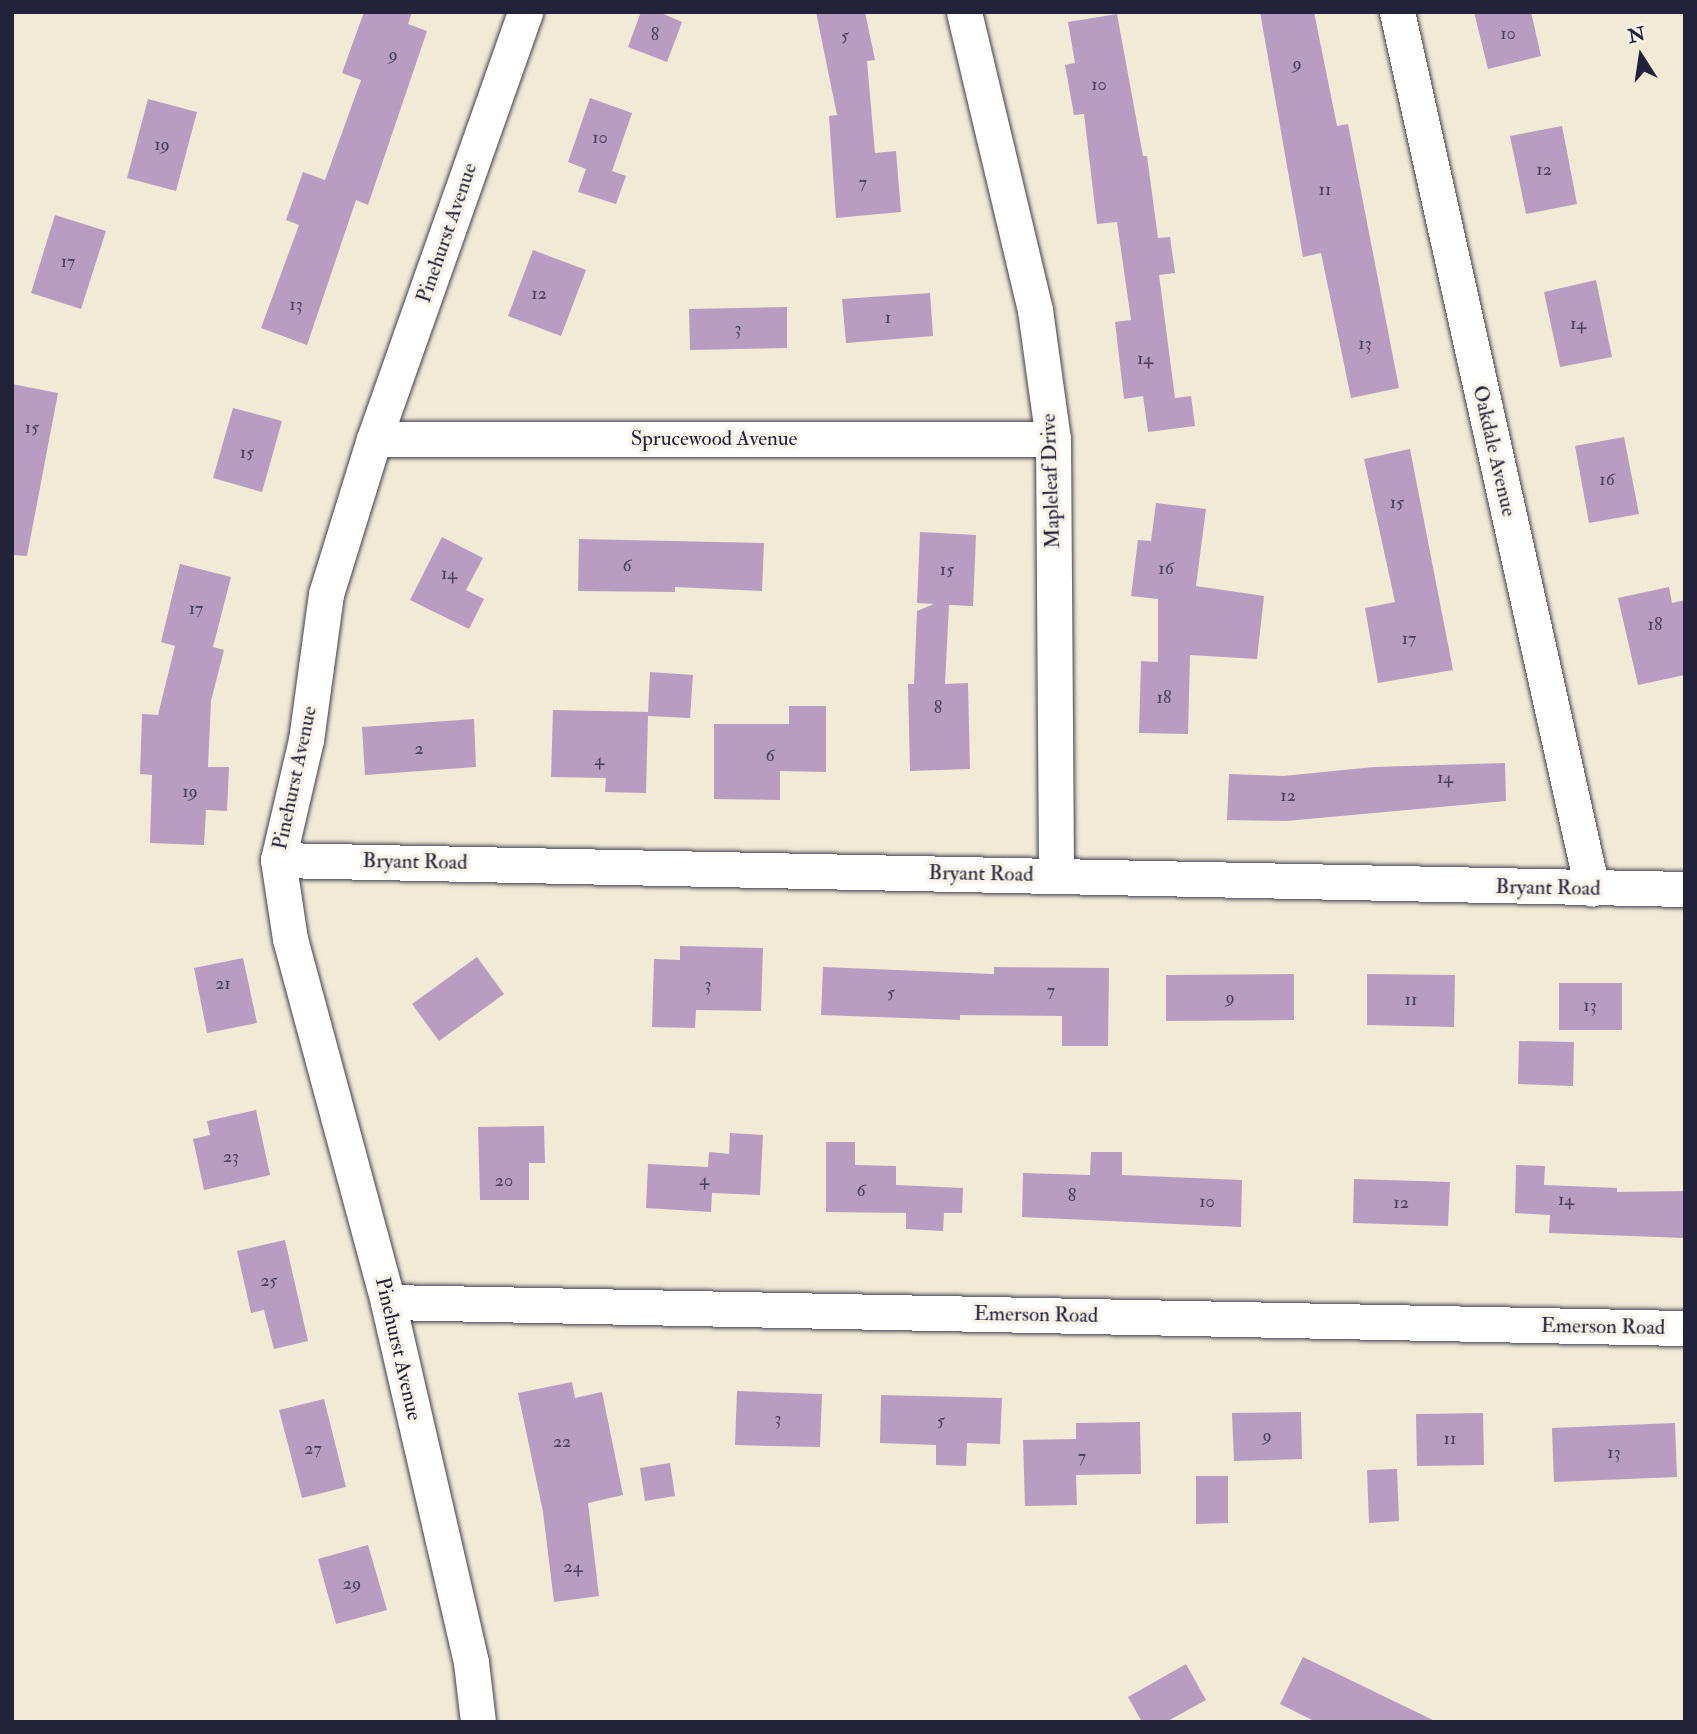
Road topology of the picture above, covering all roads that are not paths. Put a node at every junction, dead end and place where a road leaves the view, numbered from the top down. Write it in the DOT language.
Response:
graph roads {
  1 [pos="525,12"];
  2 [pos="964,12"];
  3 [pos="1397,12"];
  4 [pos="374,439"];
  5 [pos="1053,439"];
  6 [pos="278,860"];
  7 [pos="1056,875"];
  8 [pos="1592,889"];
  9 [pos="1685,889"];
  10 [pos="388,1302"];
  11 [pos="1685,1328"];
  12 [pos="478,1722"];
  1 -- 4 [label="street, Pinehurst Avenue"];
  2 -- 5 [label="street, Mapleleaf Drive"];
  3 -- 8 [label="street, Oakdale Avenue"];
  4 -- 5 [label="street, Sprucewood Avenue"];
  4 -- 6 [label="street, Pinehurst Avenue"];
  5 -- 7 [label="street, Mapleleaf Drive"];
  6 -- 7 [label="street, Bryant Road"];
  6 -- 10 [label="street, Pinehurst Avenue"];
  7 -- 8 [label="street, Bryant Road"];
  8 -- 9 [label="street, Bryant Road"];
  10 -- 11 [label="street, Emerson Road"];
  10 -- 12 [label="street, Pinehurst Avenue"];
}
